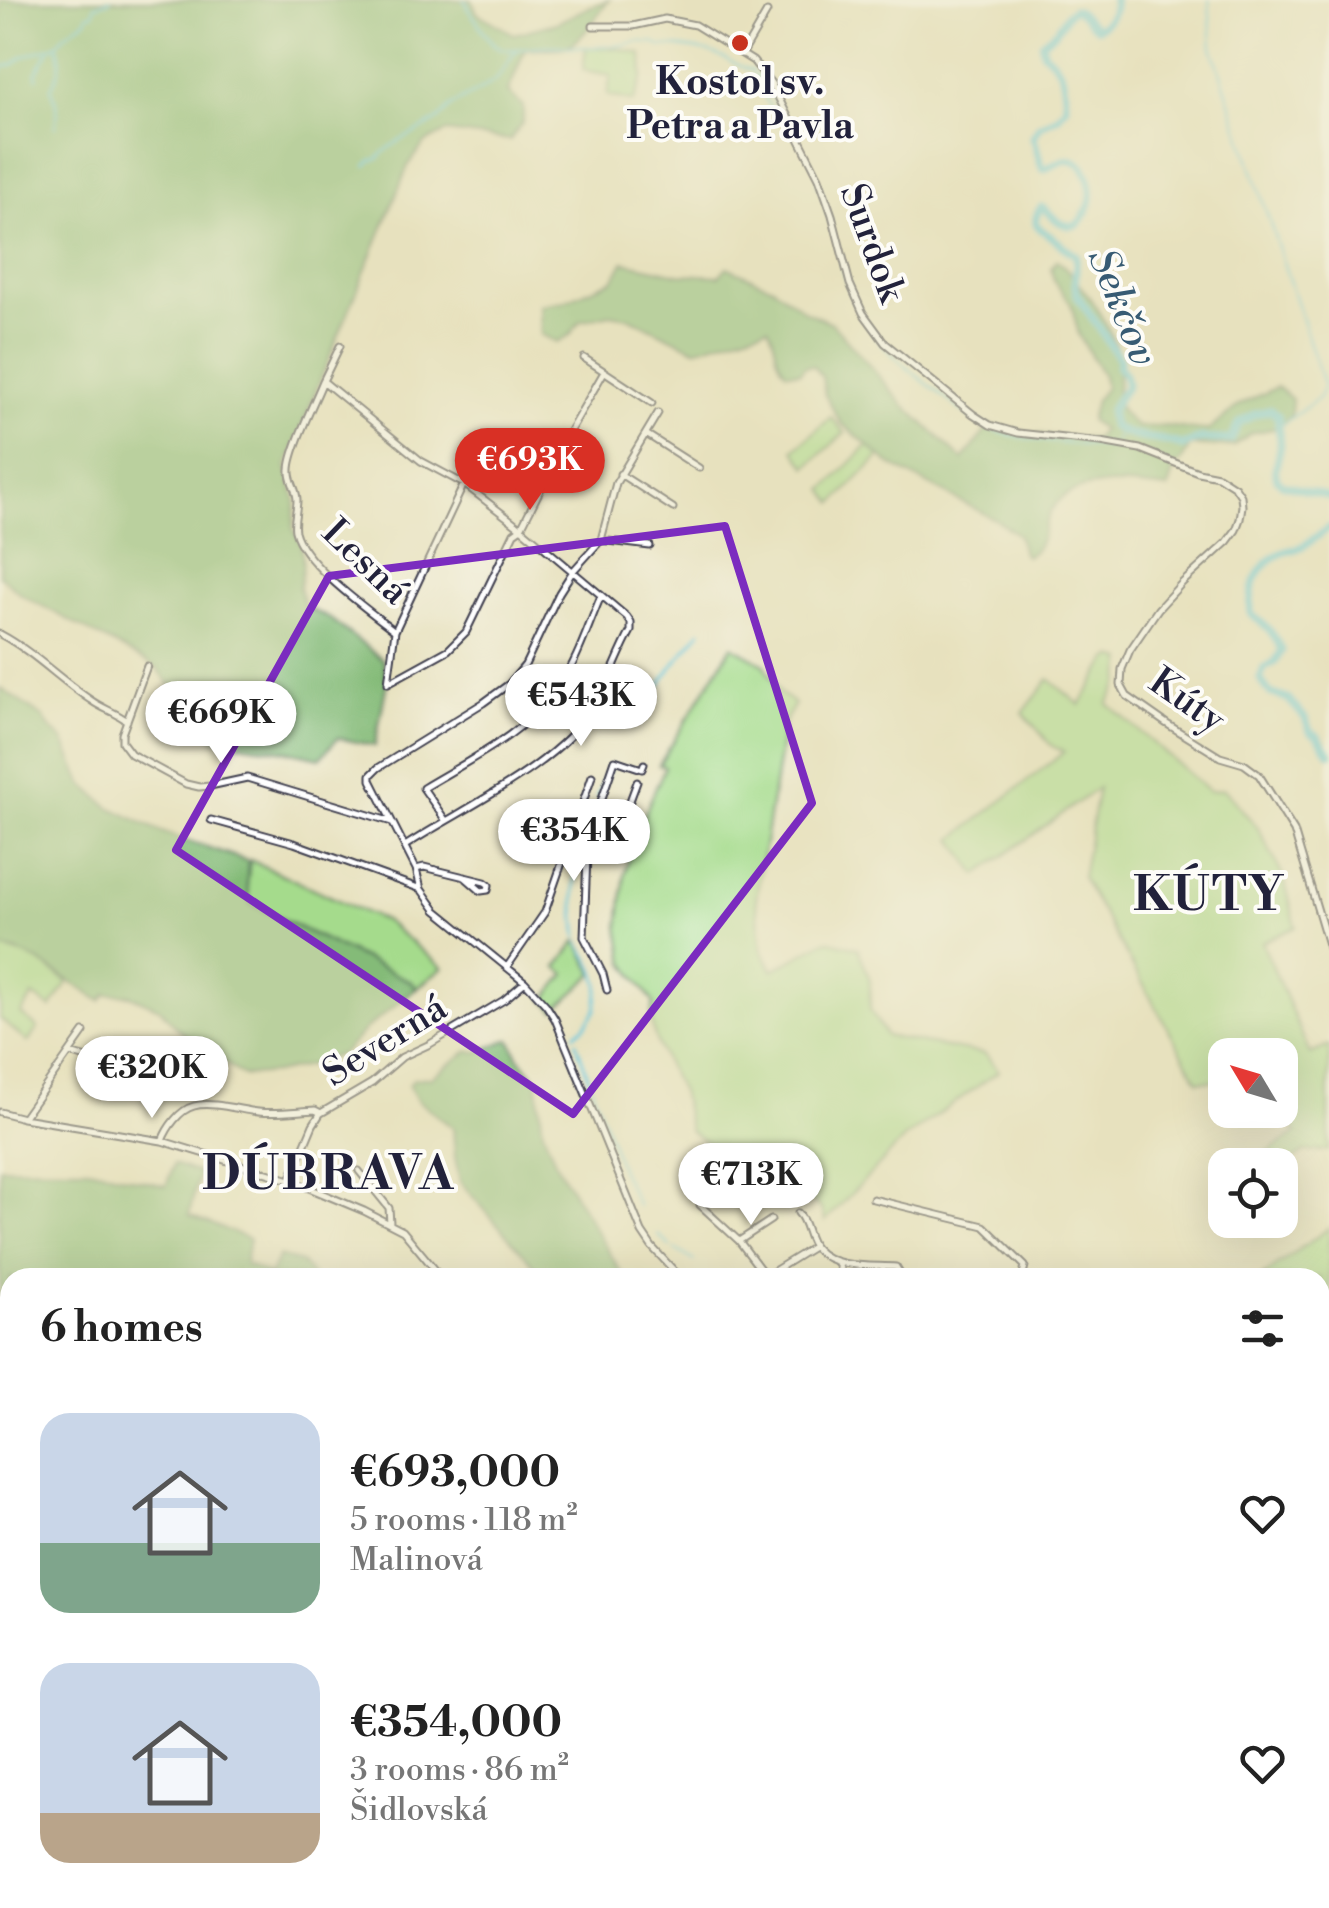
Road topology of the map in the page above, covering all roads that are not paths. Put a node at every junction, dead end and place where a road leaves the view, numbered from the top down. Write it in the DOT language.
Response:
graph roads {
  1 [pos="767,12"];
  2 [pos="593,26"];
  3 [pos="743,53"];
  4 [pos="340,346"];
  5 [pos="584,358"];
  6 [pos="604,372"];
  7 [pos="323,381"];
  8 [pos="652,403"];
  9 [pos="658,413"];
  10 [pos="646,434"];
  11 [pos="1140,449"];
  12 [pos="699,468"];
  13 [pos="620,474"];
  14 [pos="464,484"];
  15 [pos="673,508"];
  16 [pos="521,528"];
  17 [pos="601,540"];
  18 [pos="650,546"];
  19 [pos="573,572"];
  20 [pos="601,596"];
  21 [pos="394,631"];
  22 [pos="0,634"];
  23 [pos="147,666"];
  24 [pos="127,720"];
  25 [pos="644,764"];
  26 [pos="592,776"];
  27 [pos="638,782"];
  28 [pos="388,813"];
  29 [pos="368,816"];
  30 [pos="211,820"];
  31 [pos="446,821"];
  32 [pos="392,822"];
  33 [pos="591,827"];
  34 [pos="405,846"];
  35 [pos="568,846"];
  36 [pos="584,852"];
  37 [pos="416,869"];
  38 [pos="465,878"];
  39 [pos="421,889"];
  40 [pos="1329,948"];
  41 [pos="507,967"];
  42 [pos="525,982"];
  43 [pos="607,990"];
  44 [pos="84,1032"];
  45 [pos="70,1053"];
  46 [pos="125,1070"];
  47 [pos="0,1112"];
  48 [pos="321,1113"];
  49 [pos="23,1118"];
  50 [pos="162,1141"];
  51 [pos="359,1172"];
  52 [pos="290,1180"];
  53 [pos="873,1199"];
  54 [pos="700,1204"];
  55 [pos="798,1212"];
  56 [pos="771,1220"];
  57 [pos="390,1223"];
  58 [pos="739,1240"];
  59 [pos="813,1248"];
  60 [pos="838,1263"];
  61 [pos="434,1268"];
  62 [pos="672,1268"];
  63 [pos="760,1268"];
  64 [pos="781,1268"];
  65 [pos="840,1268"];
  66 [pos="897,1268"];
  67 [pos="1024,1268"];
  1 -- 3 [label="street"];
  2 -- 3 [label="street, Surdok"];
  3 -- 11 [label="street, Surdok"];
  4 -- 7 [label="street, Lesná"];
  5 -- 6 [label="street"];
  6 -- 8 [label="street"];
  6 -- 16 [label="street"];
  7 -- 14 [label="street"];
  7 -- 21 [label="street, Lesná"];
  9 -- 10 [label="street"];
  10 -- 12 [label="street"];
  10 -- 13 [label="street"];
  11 -- 40 [label="street, Kúty"];
  13 -- 15 [label="street"];
  13 -- 17 [label="street"];
  14 -- 16 [label="street"];
  14 -- 21 [label="street, Lesná"];
  16 -- 19 [label="street"];
  16 -- 21 [label="street"];
  17 -- 18 [label="street"];
  17 -- 19 [label="street"];
  19 -- 20 [label="street"];
  19 -- 28 [label="street"];
  20 -- 31 [label="street"];
  20 -- 31 [label="street"];
  22 -- 24 [label="street"];
  23 -- 24 [label="street"];
  24 -- 29 [label="street"];
  25 -- 33 [label="street"];
  26 -- 35 [label="street"];
  27 -- 33 [label="street"];
  28 -- 29 [label="street"];
  28 -- 32 [label="street"];
  29 -- 32 [label="street"];
  30 -- 39 [label="street"];
  31 -- 34 [label="street"];
  32 -- 34 [label="street"];
  33 -- 36 [label="street"];
  34 -- 37 [label="street"];
  35 -- 36 [label="street"];
  35 -- 41 [label="street"];
  36 -- 43 [label="street"];
  37 -- 38 [label="street"];
  37 -- 39 [label="street"];
  39 -- 41 [label="street"];
  41 -- 42 [label="street"];
  42 -- 48 [label="street, Severná"];
  42 -- 62 [label="street"];
  44 -- 45 [label="street"];
  45 -- 46 [label="street"];
  45 -- 49 [label="street"];
  47 -- 49 [label="street"];
  48 -- 50 [label="street, Severná"];
  48 -- 52 [label="street"];
  49 -- 50 [label="street"];
  50 -- 52 [label="street"];
  51 -- 57 [label="street"];
  52 -- 57 [label="street"];
  53 -- 67 [label="street"];
  54 -- 58 [label="street"];
  55 -- 59 [label="street"];
  56 -- 58 [label="street"];
  57 -- 61 [label="street"];
  58 -- 63 [label="street"];
  59 -- 60 [label="street"];
  59 -- 64 [label="street"];
  60 -- 65 [label="street"];
  60 -- 66 [label="street"];
}
